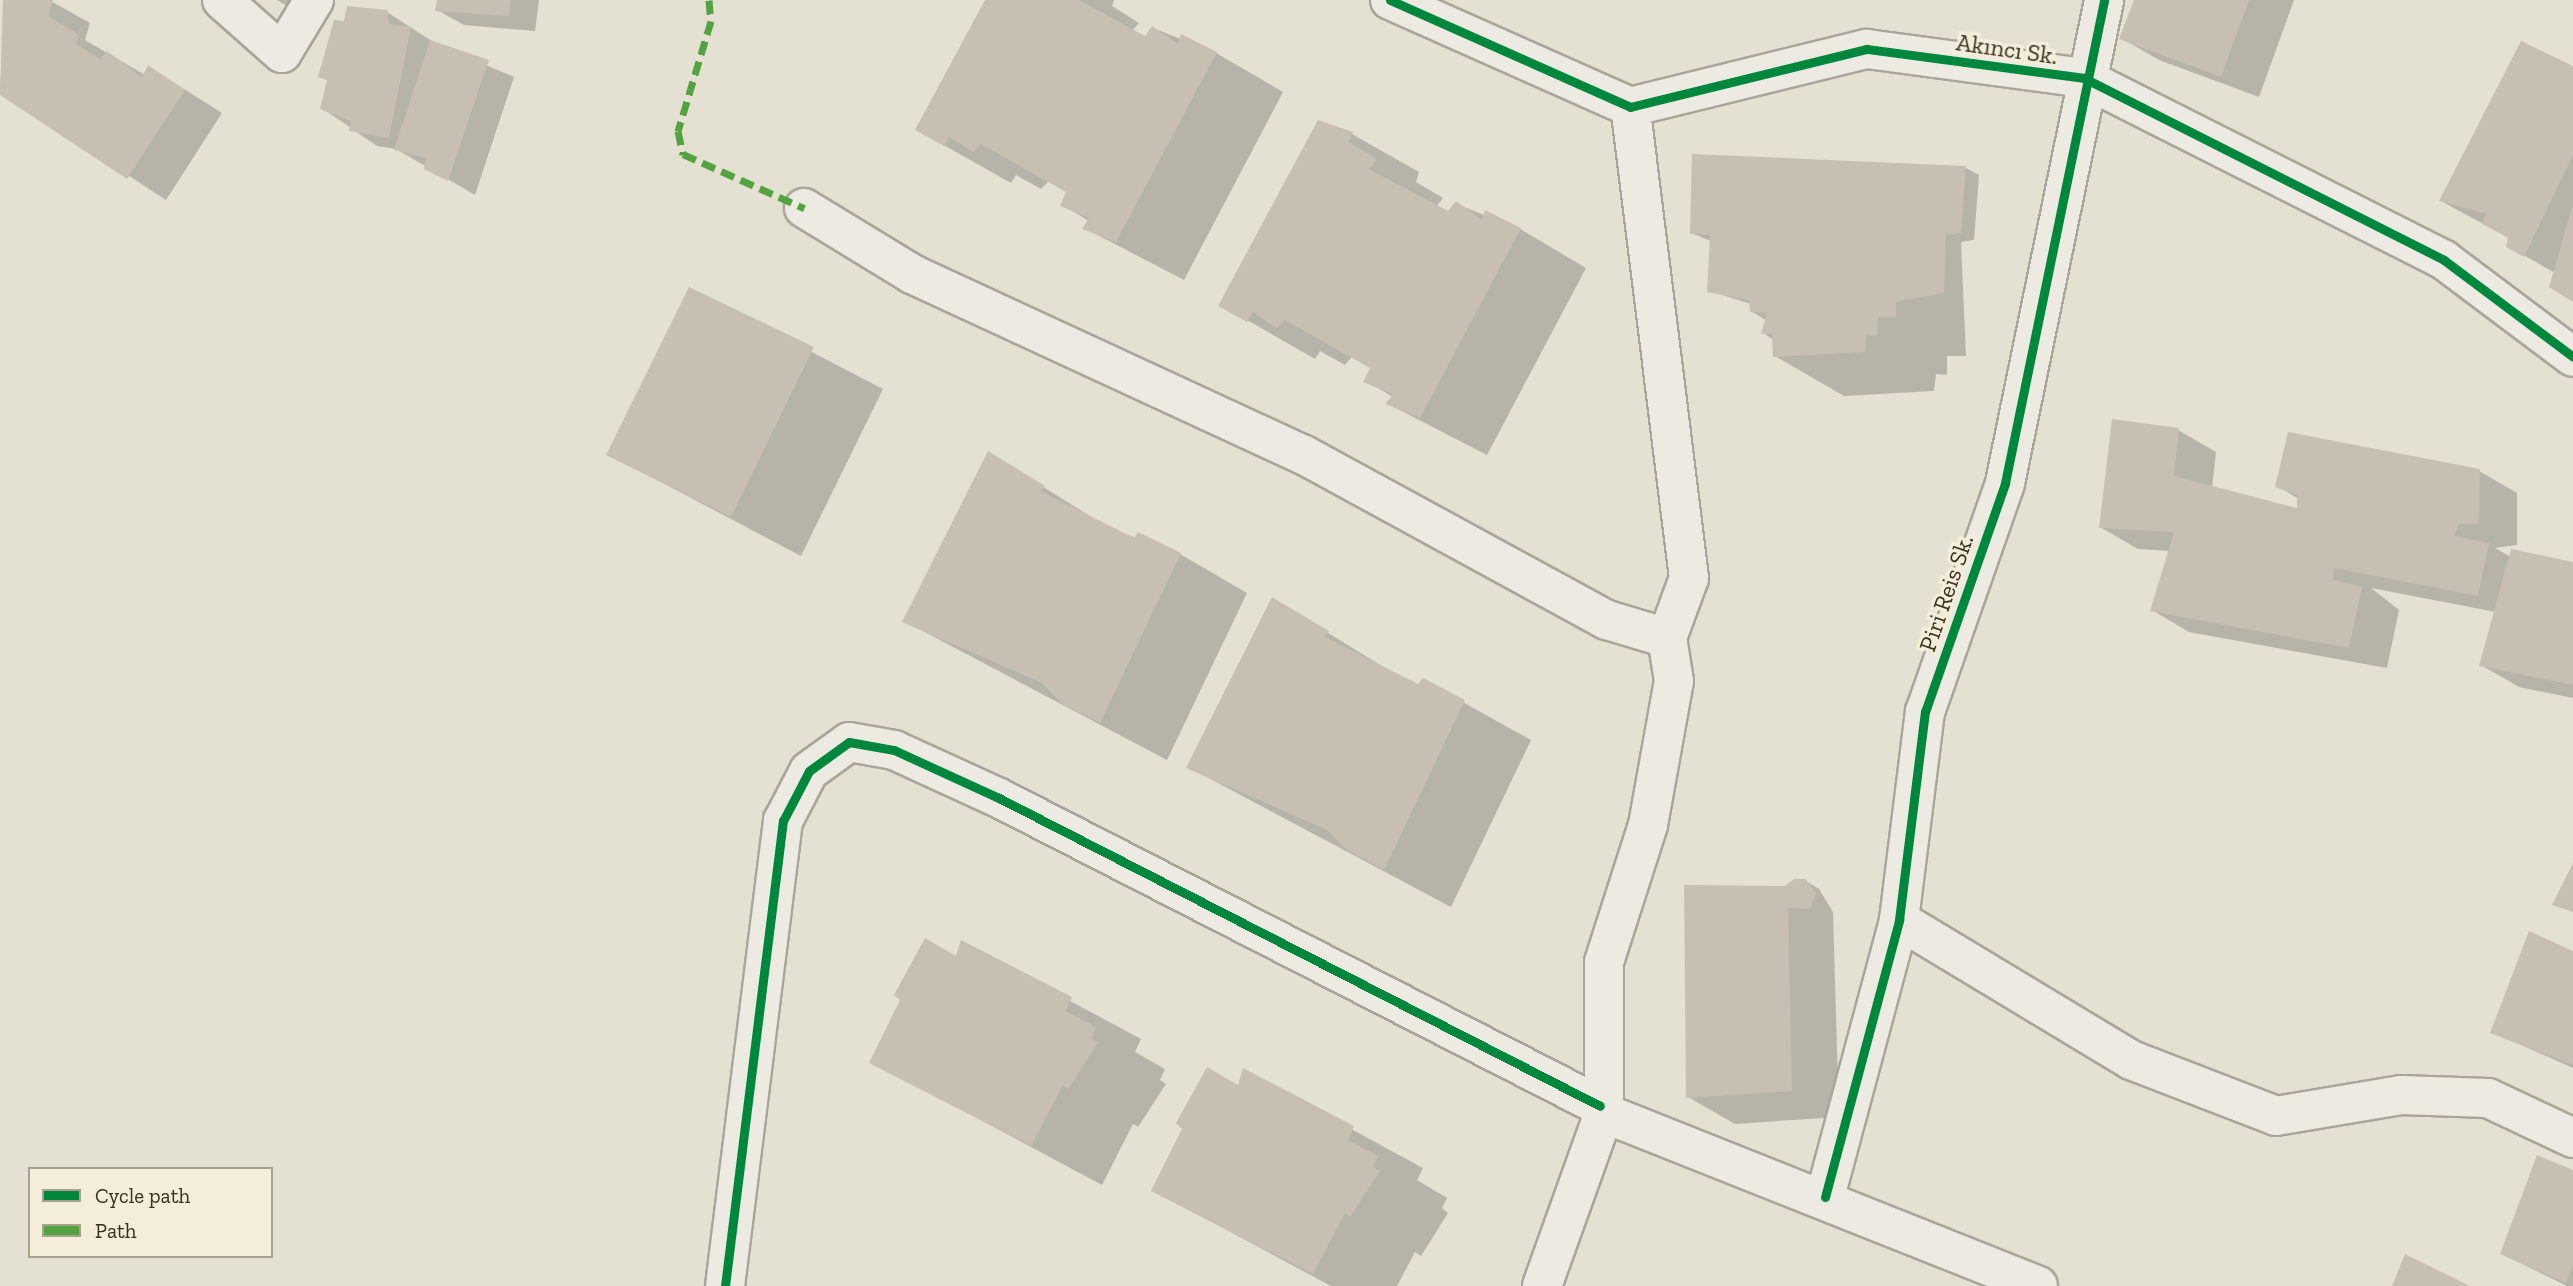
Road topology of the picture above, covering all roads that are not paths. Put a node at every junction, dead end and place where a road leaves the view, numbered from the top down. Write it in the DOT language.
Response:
graph roads {
  1 [pos="222,0"];
  2 [pos="314,0"];
  3 [pos="1390,0"];
  4 [pos="2104,0"];
  5 [pos="2084,78"];
  6 [pos="1629,107"];
  7 [pos="804,208"];
  8 [pos="2573,357"];
  9 [pos="1667,638"];
  10 [pos="1899,920"];
  11 [pos="1602,1110"];
  12 [pos="2573,1138"];
  13 [pos="1825,1197"];
  14 [pos="725,1286"];
  15 [pos="1542,1286"];
  16 [pos="2038,1286"];
  1 -- 2 [label="street"];
  3 -- 6 [label="street"];
  4 -- 5 [label="street, Piri Reis Sk."];
  5 -- 6 [label="street, Akıncı Sk."];
  5 -- 8 [label="street, Akıncı Sk."];
  5 -- 10 [label="street, Piri Reis Sk."];
  6 -- 9 [label="street"];
  7 -- 9 [label="street"];
  9 -- 11 [label="street"];
  10 -- 12 [label="street"];
  10 -- 13 [label="street, Piri Reis Sk."];
  11 -- 13 [label="street"];
  11 -- 14 [label="street"];
  11 -- 15 [label="street"];
  13 -- 16 [label="street"];
}
